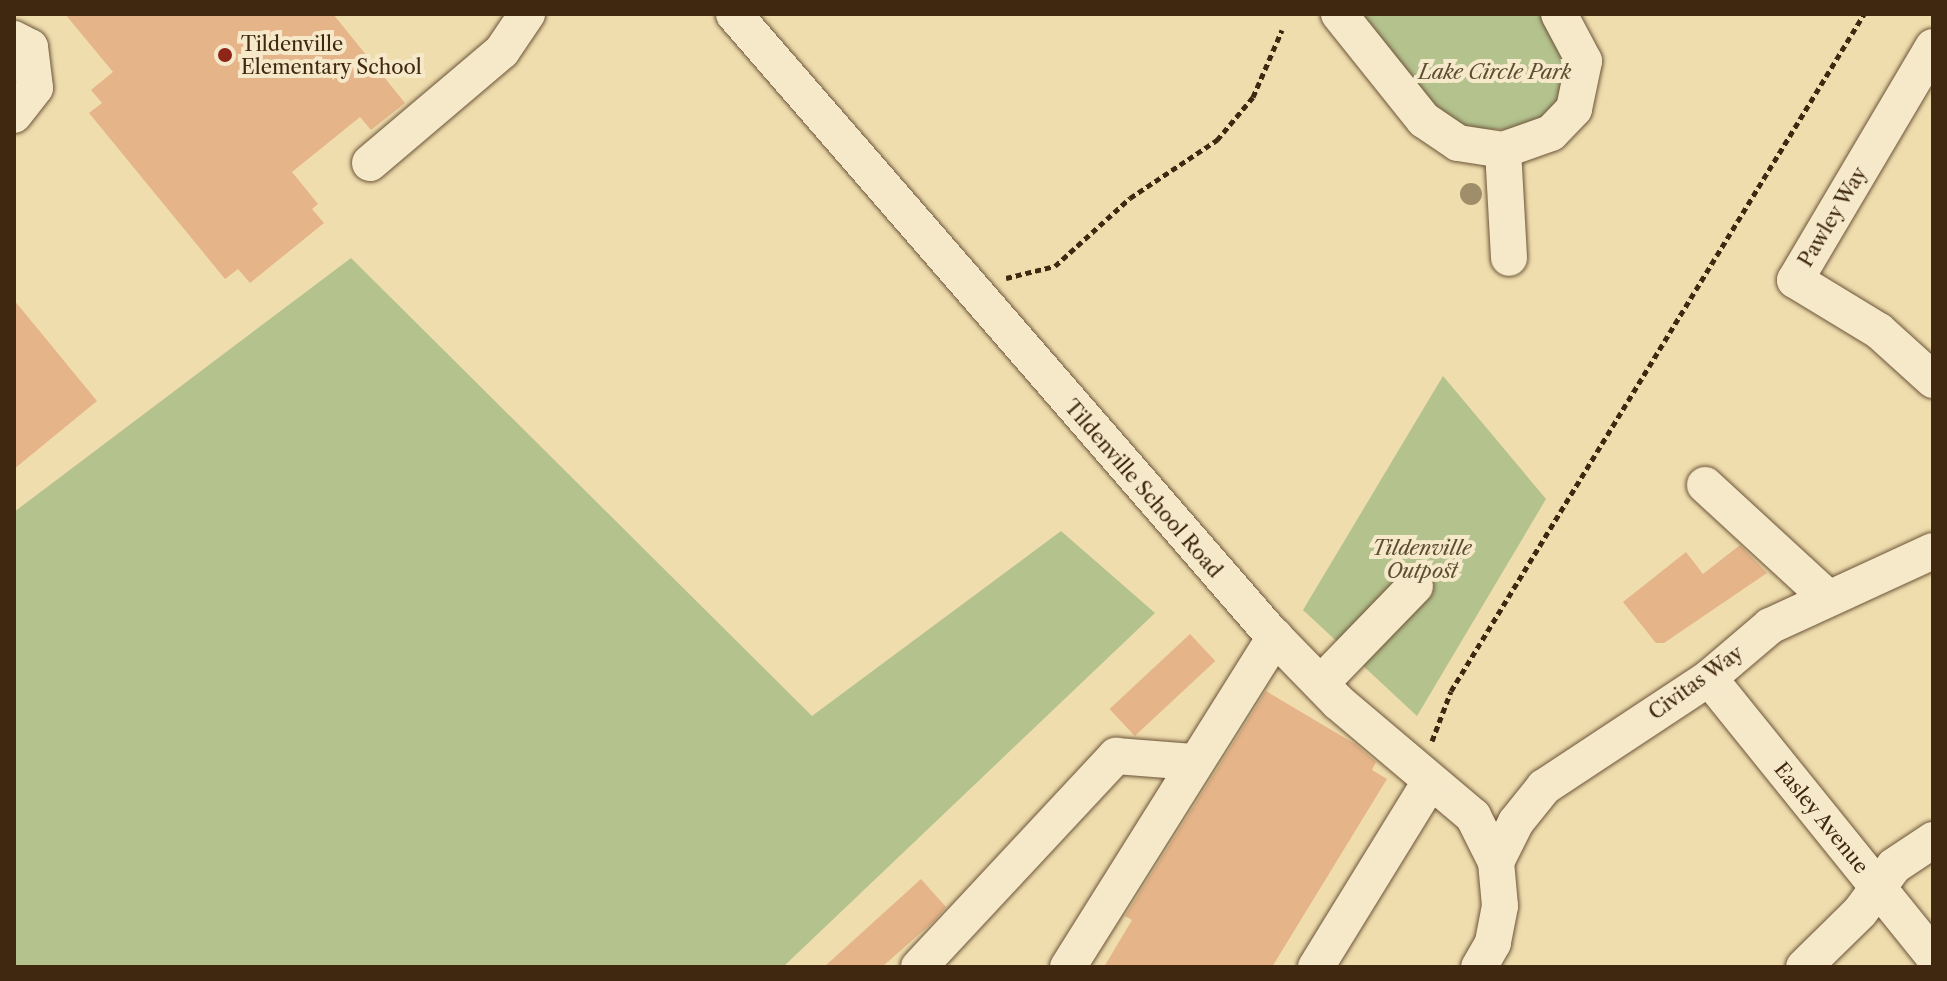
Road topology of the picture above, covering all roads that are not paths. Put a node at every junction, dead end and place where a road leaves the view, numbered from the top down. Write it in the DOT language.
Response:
graph roads {
  1 [pos="495,14"];
  2 [pos="527,14"];
  3 [pos="734,14"];
  4 [pos="1339,14"];
  5 [pos="1559,14"];
  6 [pos="14,39"];
  7 [pos="1933,47"];
  8 [pos="502,51"];
  9 [pos="1923,88"];
  10 [pos="14,115"];
  11 [pos="1503,150"];
  12 [pos="370,163"];
  13 [pos="1509,258"];
  14 [pos="1933,380"];
  15 [pos="1705,485"];
  16 [pos="1933,551"];
  17 [pos="1415,586"];
  18 [pos="1828,598"];
  19 [pos="1272,634"];
  20 [pos="1709,678"];
  21 [pos="1321,683"];
  22 [pos="1193,762"];
  23 [pos="1429,769"];
  24 [pos="1933,840"];
  25 [pos="1496,862"];
  26 [pos="1877,887"];
  27 [pos="1933,956"];
  28 [pos="919,967"];
  29 [pos="1068,967"];
  30 [pos="1316,967"];
  31 [pos="1479,967"];
  32 [pos="1804,967"];
  1 -- 8 [label="street"];
  2 -- 8 [label="street"];
  3 -- 19 [label="street, Tildenville School Road"];
  4 -- 11 [label="street"];
  5 -- 11 [label="street"];
  6 -- 10 [label="street"];
  7 -- 9 [label="street, Pawley Way"];
  8 -- 12 [label="street"];
  9 -- 14 [label="street, Pawley Way"];
  11 -- 13 [label="street"];
  15 -- 18 [label="street"];
  16 -- 18 [label="street, Civitas Way"];
  17 -- 21 [label="street"];
  18 -- 20 [label="street, Civitas Way"];
  19 -- 21 [label="street, Tildenville School Road"];
  19 -- 22 [label="street"];
  20 -- 25 [label="street, Civitas Way"];
  20 -- 26 [label="street, Easley Avenue"];
  21 -- 23 [label="street, Tildenville School Road"];
  22 -- 28 [label="street"];
  22 -- 29 [label="street"];
  23 -- 25 [label="street, Tildenville School Road"];
  23 -- 30 [label="street"];
  24 -- 26 [label="street"];
  25 -- 31 [label="street, Tildenville School Road"];
  26 -- 27 [label="street, Easley Avenue"];
  26 -- 32 [label="street"];
}
